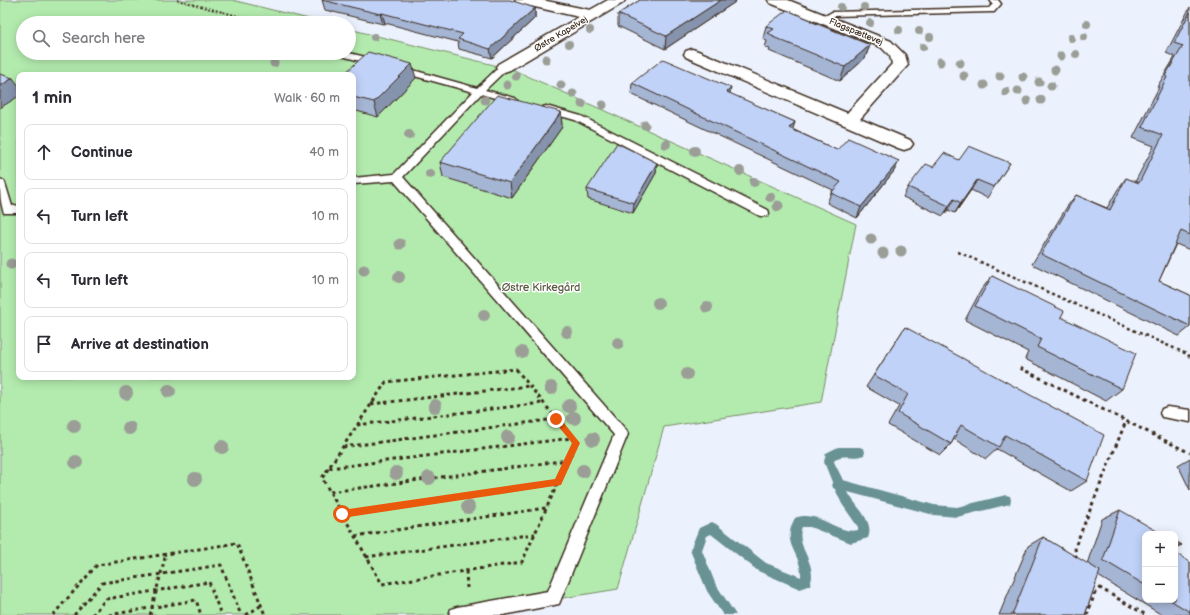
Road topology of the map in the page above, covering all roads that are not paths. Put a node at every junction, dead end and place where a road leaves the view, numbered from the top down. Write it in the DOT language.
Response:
graph roads {
  1 [pos="522,0"];
  2 [pos="618,0"];
  3 [pos="775,0"];
  4 [pos="994,0"];
  5 [pos="592,16"];
  6 [pos="824,19"];
  7 [pos="692,54"];
  8 [pos="356,57"];
  9 [pos="504,67"];
  10 [pos="479,90"];
  11 [pos="525,103"];
  12 [pos="540,108"];
  13 [pos="849,121"];
  14 [pos="904,144"];
  15 [pos="397,177"];
  16 [pos="356,181"];
  17 [pos="0,183"];
  18 [pos="16,209"];
  19 [pos="764,213"];
  20 [pos="1167,414"];
  21 [pos="1190,416"];
  22 [pos="457,615"];
  1 -- 5 [label="street"];
  2 -- 5 [label="street, Østre Kapelvej"];
  3 -- 6 [label="street, Flagspættevej"];
  4 -- 6 [label="lane"];
  5 -- 9 [label="street, Østre Kapelvej"];
  6 -- 13 [label="street, Flagspættevej"];
  7 -- 13 [label="street"];
  8 -- 10 [label="lane"];
  9 -- 10 [label="lane"];
  10 -- 11 [label="lane"];
  10 -- 15 [label="lane"];
  12 -- 19 [label="lane"];
  13 -- 14 [label="street"];
  15 -- 16 [label="lane"];
  15 -- 22 [label="lane"];
  17 -- 18 [label="lane"];
  20 -- 21 [label="lane"];
}
